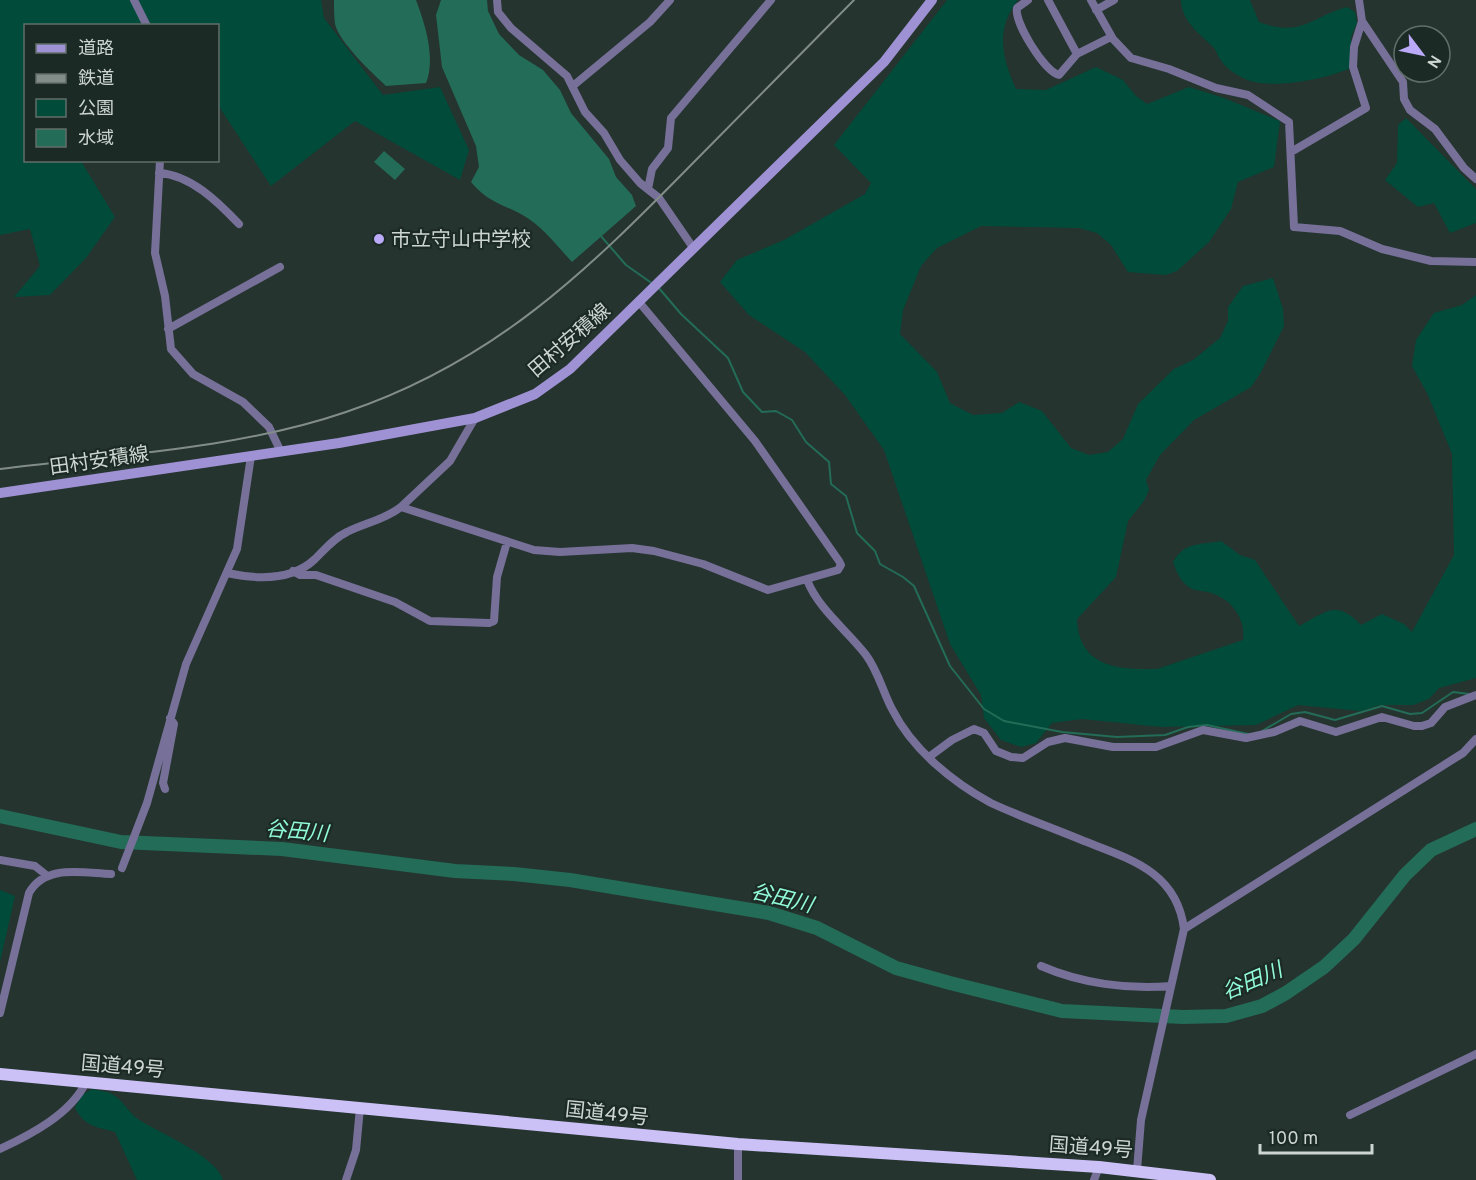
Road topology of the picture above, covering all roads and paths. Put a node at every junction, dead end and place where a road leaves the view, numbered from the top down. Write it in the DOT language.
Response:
graph roads {
  1 [pos="134,0"];
  2 [pos="497,0"];
  3 [pos="670,0"];
  4 [pos="771,0"];
  5 [pos="932,0"];
  6 [pos="1028,0"];
  7 [pos="1048,0"];
  8 [pos="1091,0"];
  9 [pos="1114,0"];
  10 [pos="1359,0"];
  11 [pos="1096,10"];
  12 [pos="1362,21"];
  13 [pos="146,24"];
  14 [pos="1111,37"];
  15 [pos="1077,54"];
  16 [pos="574,85"];
  17 [pos="1291,152"];
  18 [pos="160,162"];
  19 [pos="159,173"];
  20 [pos="1476,179"];
  21 [pos="648,189"];
  22 [pos="239,224"];
  23 [pos="694,249"];
  24 [pos="1476,262"];
  25 [pos="280,267"];
  26 [pos="639,302"];
  27 [pos="168,329"];
  28 [pos="475,418"];
  29 [pos="281,452"];
  30 [pos="250,456"];
  31 [pos="0,493"];
  32 [pos="401,507"];
  33 [pos="507,542"];
  34 [pos="293,571"];
  35 [pos="226,573"];
  36 [pos="807,580"];
  37 [pos="1476,695"];
  38 [pos="170,718"];
  39 [pos="1476,739"];
  40 [pos="929,757"];
  41 [pos="165,789"];
  42 [pos="0,860"];
  43 [pos="122,868"];
  44 [pos="45,874"];
  45 [pos="111,874"];
  46 [pos="1184,929"];
  47 [pos="1041,966"];
  48 [pos="1171,988"];
  49 [pos="0,1013"];
  50 [pos="1476,1054"];
  51 [pos="0,1074"];
  52 [pos="86,1082"];
  53 [pos="360,1108"];
  54 [pos="1350,1114"];
  55 [pos="738,1144"];
  56 [pos="0,1149"];
  57 [pos="1100,1167"];
  58 [pos="1137,1170"];
  59 [pos="346,1180"];
  60 [pos="738,1180"];
  61 [pos="1094,1180"];
  62 [pos="1210,1180"];
  1 -- 13 [label="street"];
  2 -- 16 [label="street"];
  3 -- 16 [label="street"];
  4 -- 21 [label="street"];
  5 -- 23 [label="main road, 田村安積線"];
  6 -- 15 [label="street"];
  7 -- 15 [label="street"];
  8 -- 11 [label="street"];
  9 -- 11 [label="street"];
  10 -- 12 [label="street"];
  11 -- 14 [label="street"];
  12 -- 17 [label="street"];
  12 -- 20 [label="street"];
  14 -- 15 [label="street"];
  14 -- 17 [label="street"];
  16 -- 21 [label="street"];
  17 -- 24 [label="street"];
  18 -- 19 [label="street"];
  19 -- 22 [label="street"];
  19 -- 27 [label="street"];
  21 -- 23 [label="street"];
  23 -- 26 [label="main road, 田村安積線"];
  25 -- 27 [label="street"];
  26 -- 28 [label="main road, 田村安積線"];
  26 -- 36 [label="street"];
  27 -- 29 [label="street"];
  28 -- 29 [label="main road, 田村安積線"];
  28 -- 32 [label="street"];
  29 -- 30 [label="main road, 田村安積線"];
  30 -- 31 [label="main road, 田村安積線"];
  30 -- 35 [label="street"];
  32 -- 33 [label="street"];
  32 -- 34 [label="street"];
  33 -- 34 [label="street"];
  33 -- 36 [label="street"];
  34 -- 35 [label="street"];
  35 -- 38 [label="street"];
  36 -- 40 [label="street"];
  37 -- 40 [label="street"];
  38 -- 41 [label="street"];
  38 -- 43 [label="street"];
  39 -- 46 [label="street"];
  40 -- 46 [label="street"];
  42 -- 44 [label="street"];
  44 -- 45 [label="street"];
  44 -- 49 [label="street"];
  46 -- 48 [label="street"];
  47 -- 48 [label="street"];
  48 -- 58 [label="street"];
  50 -- 54 [label="street"];
  51 -- 52 [label="highway, 国道49号"];
  52 -- 53 [label="highway, 国道49号"];
  52 -- 56 [label="street"];
  53 -- 55 [label="highway, 国道49号"];
  53 -- 59 [label="street"];
  55 -- 57 [label="highway, 国道49号"];
  55 -- 60 [label="street"];
  57 -- 58 [label="highway, 国道49号"];
  57 -- 61 [label="street"];
  58 -- 62 [label="highway, 国道49号"];
}
